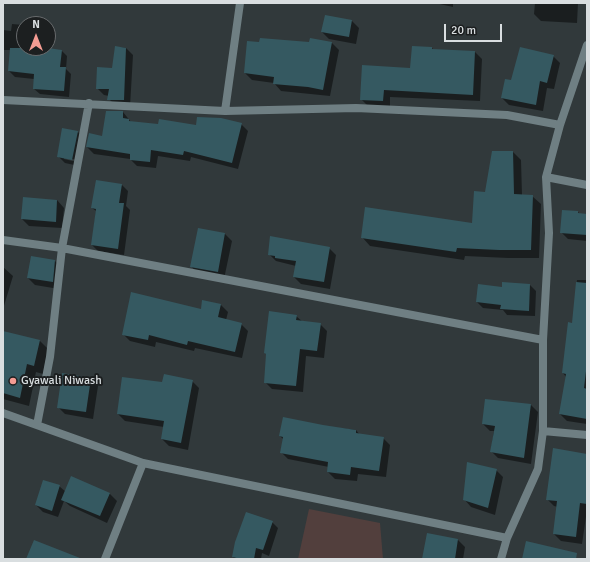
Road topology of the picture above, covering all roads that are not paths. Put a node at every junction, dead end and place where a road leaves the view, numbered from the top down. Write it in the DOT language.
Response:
graph roads {
  1 [pos="240,3"];
  2 [pos="587,45"];
  3 [pos="3,100"];
  4 [pos="89,103"];
  5 [pos="225,111"];
  6 [pos="560,125"];
  7 [pos="546,177"];
  8 [pos="587,185"];
  9 [pos="3,240"];
  10 [pos="62,248"];
  11 [pos="543,340"];
  12 [pos="3,413"];
  13 [pos="37,425"];
  14 [pos="543,430"];
  15 [pos="587,435"];
  16 [pos="143,463"];
  17 [pos="507,538"];
  18 [pos="105,559"];
  19 [pos="501,559"];
  1 -- 5 [label="street"];
  2 -- 6 [label="street"];
  3 -- 4 [label="street"];
  4 -- 5 [label="street"];
  4 -- 10 [label="street"];
  5 -- 6 [label="street"];
  6 -- 7 [label="street"];
  7 -- 8 [label="street"];
  7 -- 11 [label="street"];
  9 -- 10 [label="street"];
  10 -- 11 [label="street"];
  10 -- 13 [label="street"];
  11 -- 14 [label="street"];
  12 -- 13 [label="street"];
  13 -- 16 [label="street"];
  14 -- 15 [label="street"];
  14 -- 17 [label="street"];
  16 -- 17 [label="street"];
  16 -- 18 [label="street"];
  17 -- 19 [label="street"];
}
